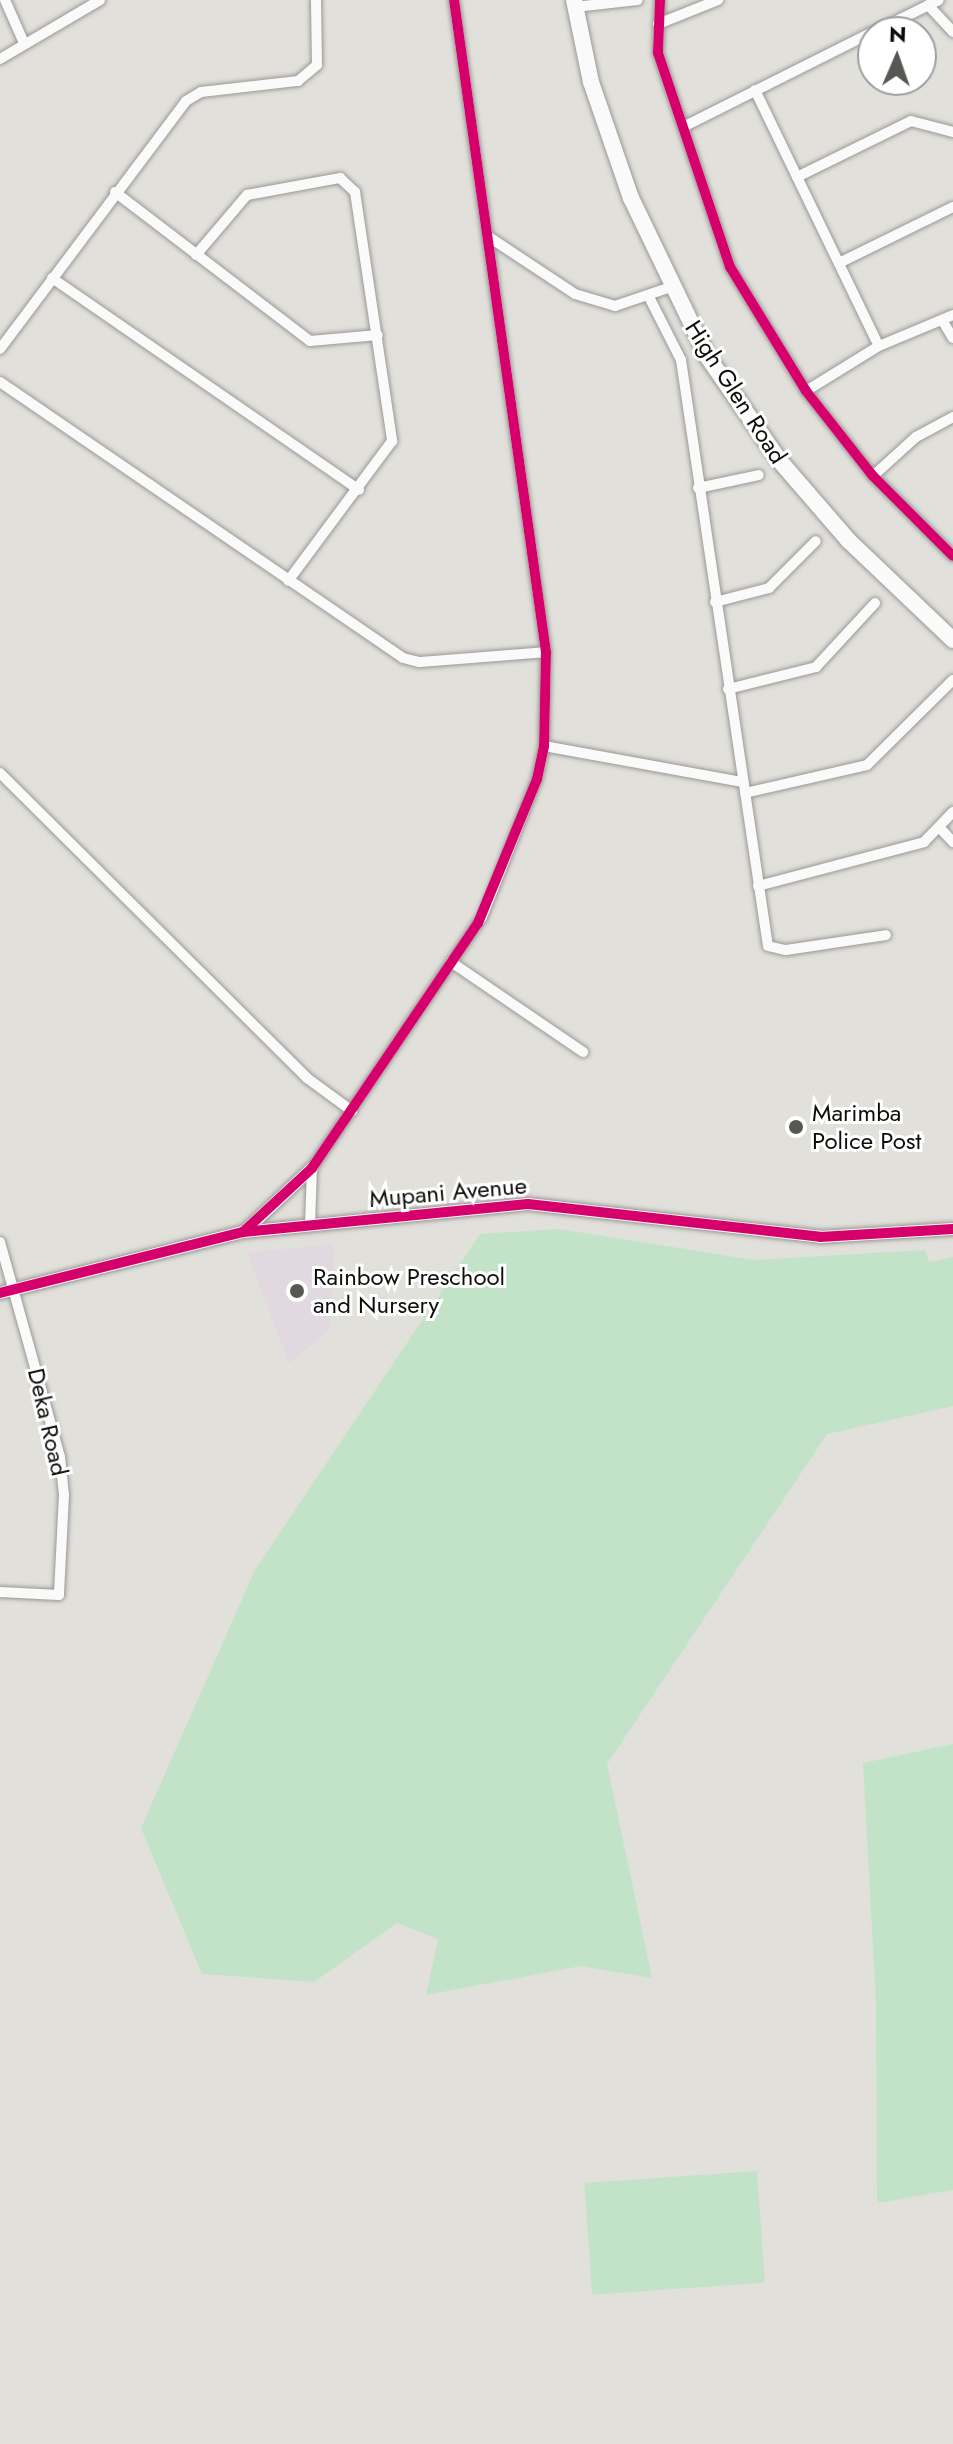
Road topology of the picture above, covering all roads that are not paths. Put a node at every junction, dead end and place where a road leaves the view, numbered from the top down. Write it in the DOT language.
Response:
graph roads {
  1 [pos="5,0"];
  2 [pos="100,0"];
  3 [pos="316,0"];
  4 [pos="454,0"];
  5 [pos="638,0"];
  6 [pos="660,0"];
  7 [pos="718,0"];
  8 [pos="933,3"];
  9 [pos="574,4"];
  10 [pos="906,16"];
  11 [pos="658,24"];
  12 [pos="953,32"];
  13 [pos="857,40"];
  14 [pos="24,43"];
  15 [pos="0,59"];
  16 [pos="755,90"];
  17 [pos="683,127"];
  18 [pos="953,132"];
  19 [pos="797,177"];
  20 [pos="115,192"];
  21 [pos="953,207"];
  22 [pos="489,237"];
  23 [pos="196,255"];
  24 [pos="839,263"];
  25 [pos="52,278"];
  26 [pos="671,287"];
  27 [pos="648,295"];
  28 [pos="953,315"];
  29 [pos="942,320"];
  30 [pos="378,335"];
  31 [pos="953,338"];
  32 [pos="879,346"];
  33 [pos="0,349"];
  34 [pos="0,382"];
  35 [pos="806,391"];
  36 [pos="953,417"];
  37 [pos="759,475"];
  38 [pos="873,476"];
  39 [pos="698,488"];
  40 [pos="359,490"];
  41 [pos="816,541"];
  42 [pos="953,556"];
  43 [pos="288,581"];
  44 [pos="715,602"];
  45 [pos="875,603"];
  46 [pos="953,640"];
  47 [pos="546,652"];
  48 [pos="953,680"];
  49 [pos="728,689"];
  50 [pos="544,746"];
  51 [pos="0,773"];
  52 [pos="744,788"];
  53 [pos="953,812"];
  54 [pos="939,827"];
  55 [pos="953,842"];
  56 [pos="758,886"];
  57 [pos="886,935"];
  58 [pos="451,962"];
  59 [pos="583,1052"];
  60 [pos="352,1111"];
  61 [pos="312,1168"];
  62 [pos="310,1225"];
  63 [pos="953,1229"];
  64 [pos="243,1232"];
  65 [pos="0,1242"];
  66 [pos="15,1289"];
  67 [pos="0,1293"];
  68 [pos="0,1592"];
  1 -- 14 [label="street"];
  2 -- 14 [label="street"];
  3 -- 20 [label="street"];
  4 -- 22 [label="street"];
  5 -- 9 [label="street"];
  6 -- 11 [label="street"];
  7 -- 11 [label="street"];
  8 -- 10 [label="street"];
  8 -- 12 [label="street"];
  9 -- 26 [label="main road, High Glen Road"];
  11 -- 17 [label="street"];
  13 -- 16 [label="street"];
  14 -- 15 [label="street"];
  16 -- 17 [label="street"];
  16 -- 19 [label="street"];
  17 -- 35 [label="street"];
  18 -- 19 [label="street"];
  19 -- 24 [label="street"];
  20 -- 23 [label="street"];
  20 -- 25 [label="street"];
  21 -- 24 [label="street"];
  22 -- 27 [label="street"];
  22 -- 47 [label="street"];
  23 -- 30 [label="street"];
  23 -- 30 [label="street"];
  24 -- 32 [label="street"];
  25 -- 33 [label="street"];
  25 -- 40 [label="street"];
  26 -- 27 [label="street"];
  26 -- 46 [label="main road, High Glen Road"];
  27 -- 39 [label="street"];
  28 -- 29 [label="street"];
  29 -- 31 [label="street"];
  29 -- 32 [label="street"];
  30 -- 40 [label="street"];
  32 -- 35 [label="street"];
  34 -- 43 [label="street"];
  35 -- 38 [label="street"];
  36 -- 38 [label="street"];
  37 -- 39 [label="street"];
  38 -- 42 [label="street"];
  39 -- 44 [label="street"];
  40 -- 43 [label="street"];
  41 -- 44 [label="street"];
  43 -- 47 [label="street"];
  44 -- 49 [label="street"];
  45 -- 49 [label="street"];
  47 -- 50 [label="street"];
  48 -- 52 [label="street"];
  49 -- 52 [label="street"];
  50 -- 52 [label="street"];
  50 -- 58 [label="street"];
  51 -- 60 [label="street"];
  52 -- 56 [label="street"];
  53 -- 54 [label="street"];
  54 -- 55 [label="street"];
  54 -- 56 [label="street"];
  56 -- 57 [label="street"];
  58 -- 59 [label="street"];
  58 -- 60 [label="street"];
  60 -- 61 [label="street"];
  61 -- 62 [label="street"];
  61 -- 64 [label="street"];
  62 -- 63 [label="street, Mupani Avenue"];
  62 -- 64 [label="street, Mupani Avenue"];
  64 -- 66 [label="street, Mupani Avenue"];
  65 -- 66 [label="street"];
  66 -- 67 [label="street, Mupani Avenue"];
  66 -- 68 [label="street, Deka Road"];
}
